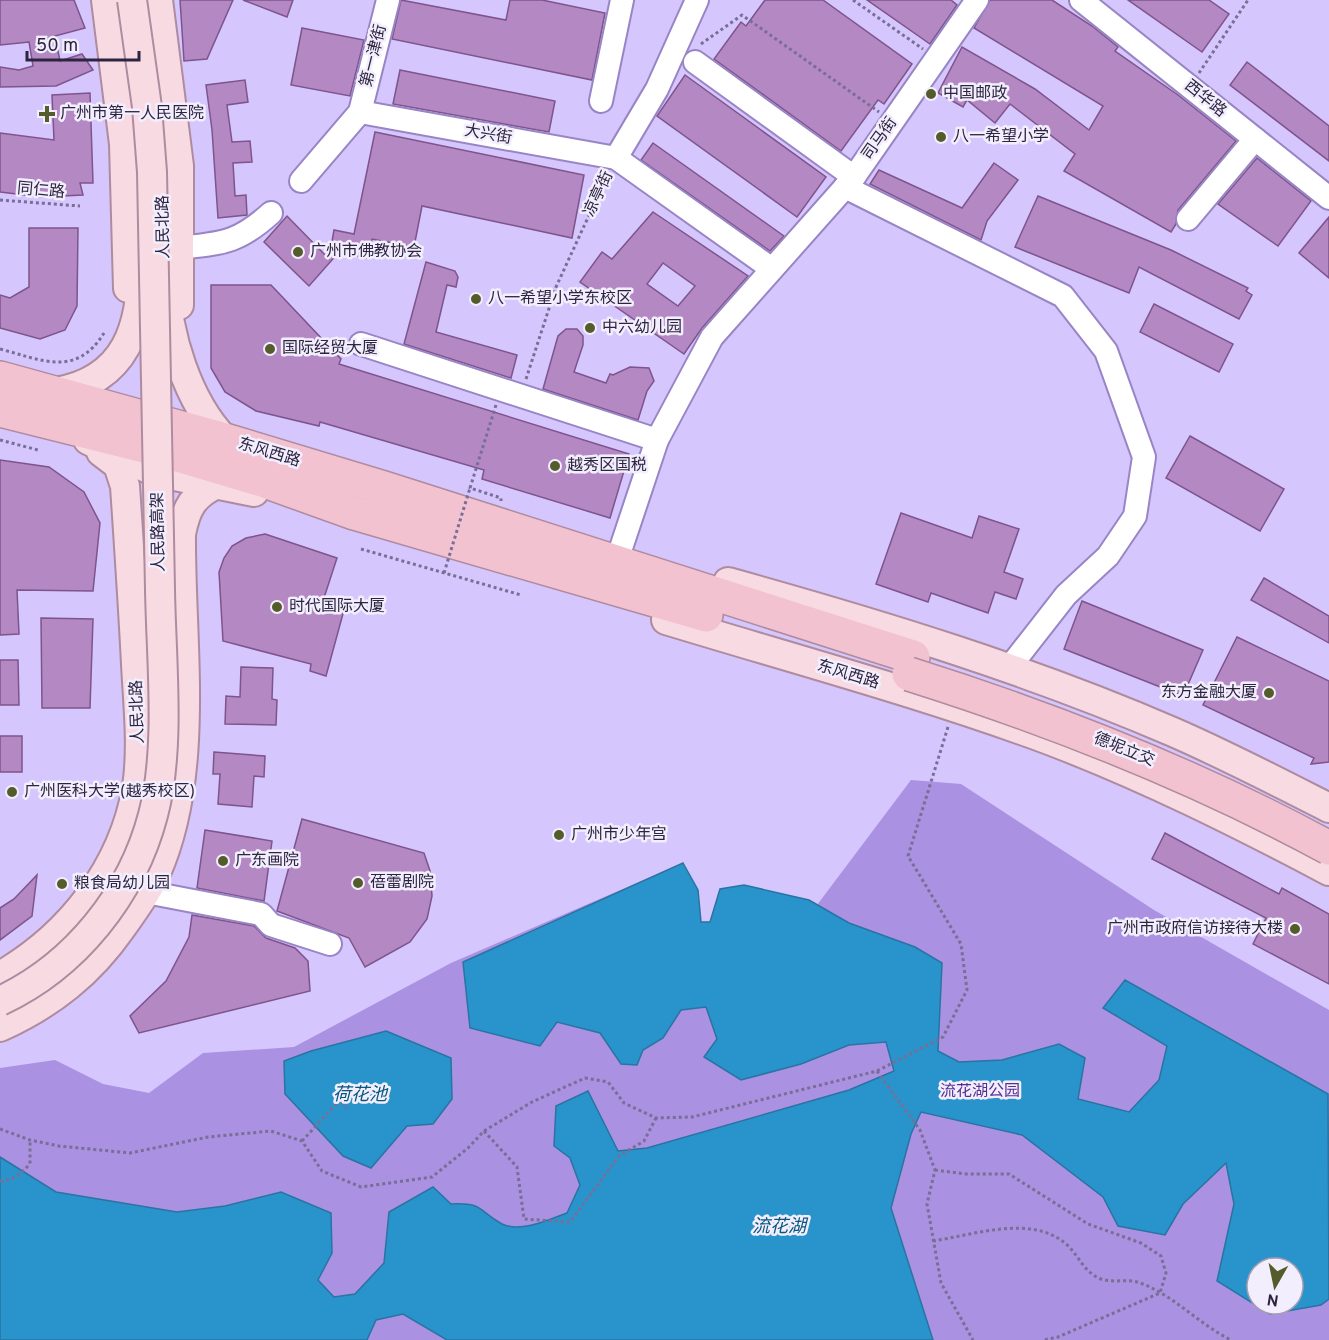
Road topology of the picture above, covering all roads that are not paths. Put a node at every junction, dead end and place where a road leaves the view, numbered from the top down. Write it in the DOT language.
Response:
graph roads {
  1 [pos="106,0"];
  2 [pos="122,0"];
  3 [pos="132,0"];
  4 [pos="145,0"];
  5 [pos="158,0"];
  6 [pos="388,0"];
  7 [pos="622,0"];
  8 [pos="697,0"];
  9 [pos="1081,0"];
  10 [pos="974,1"];
  11 [pos="695,62"];
  12 [pos="601,101"];
  13 [pos="360,112"];
  14 [pos="1255,139"];
  15 [pos="616,158"];
  16 [pos="301,181"];
  17 [pos="850,182"];
  18 [pos="1329,198"];
  19 [pos="271,213"];
  20 [pos="1188,219"];
  21 [pos="180,248"];
  22 [pos="772,269"];
  23 [pos="172,329"];
  24 [pos="121,337"];
  25 [pos="361,344"];
  26 [pos="0,378"];
  27 [pos="56,392"];
  28 [pos="0,410"];
  29 [pos="62,426"];
  30 [pos="225,440"];
  31 [pos="657,440"];
  32 [pos="217,484"];
  33 [pos="354,513"];
  34 [pos="537,535"];
  35 [pos="619,554"];
  36 [pos="132,571"];
  37 [pos="180,584"];
  38 [pos="911,666"];
  39 [pos="1009,668"];
  40 [pos="1214,751"];
  41 [pos="1190,800"];
  42 [pos="1329,808"];
  43 [pos="1329,829"];
  44 [pos="1329,848"];
  45 [pos="1329,871"];
  46 [pos="146,892"];
  47 [pos="330,944"];
  48 [pos="0,976"];
  49 [pos="0,1001"];
  50 [pos="0,1027"];
  1 -- 24 [label="main road"];
  2 -- 24 [label="main road, 人民北路"];
  3 -- 49 [label="main road, 人民路高架, bridge"];
  4 -- 23 [label="main road, 人民北路"];
  5 -- 21 [label="main road"];
  6 -- 13 [label="street, 第一津街"];
  7 -- 12 [label="street"];
  8 -- 15 [label="street, 凉亭街"];
  9 -- 14 [label="street, 西华路"];
  10 -- 17 [label="street, 司马街"];
  11 -- 17 [label="street"];
  13 -- 15 [label="street, 大兴街"];
  13 -- 16 [label="street"];
  14 -- 18 [label="street, 西华路"];
  14 -- 20 [label="street"];
  15 -- 22 [label="street"];
  17 -- 22 [label="street, 司马街"];
  17 -- 39 [label="street"];
  19 -- 21 [label="street"];
  21 -- 23 [label="main road"];
  22 -- 31 [label="street, 司马街"];
  23 -- 24 [label="main road"];
  23 -- 30 [label="main road, 人民北路"];
  24 -- 27 [label="main road"];
  25 -- 31 [label="street"];
  26 -- 27 [label="highway, 东风西路"];
  27 -- 30 [label="highway, 东风西路"];
  28 -- 29 [label="highway, 东风西路"];
  29 -- 32 [label="main road"];
  29 -- 33 [label="highway, 东风西路"];
  29 -- 36 [label="main road, 人民北路"];
  30 -- 34 [label="highway, 东风西路"];
  31 -- 35 [label="street, 司马街"];
  32 -- 33 [label="main road"];
  32 -- 37 [label="main road"];
  33 -- 38 [label="highway, 东风西路"];
  33 -- 41 [label="main road, 东风西路"];
  34 -- 35 [label="main road, 东风西路"];
  34 -- 38 [label="highway, 东风西路"];
  35 -- 39 [label="main road, 东风西路"];
  36 -- 37 [label="main road"];
  36 -- 48 [label="main road, 人民北路"];
  37 -- 46 [label="main road"];
  38 -- 43 [label="highway, 德坭立交"];
  38 -- 44 [label="highway, 德坭立交, bridge"];
  39 -- 40 [label="main road, 东风西路"];
  40 -- 41 [label="street"];
  40 -- 42 [label="main road, 东风西路"];
  41 -- 45 [label="main road, 东风西路"];
  46 -- 47 [label="street"];
  46 -- 50 [label="main road"];
}
